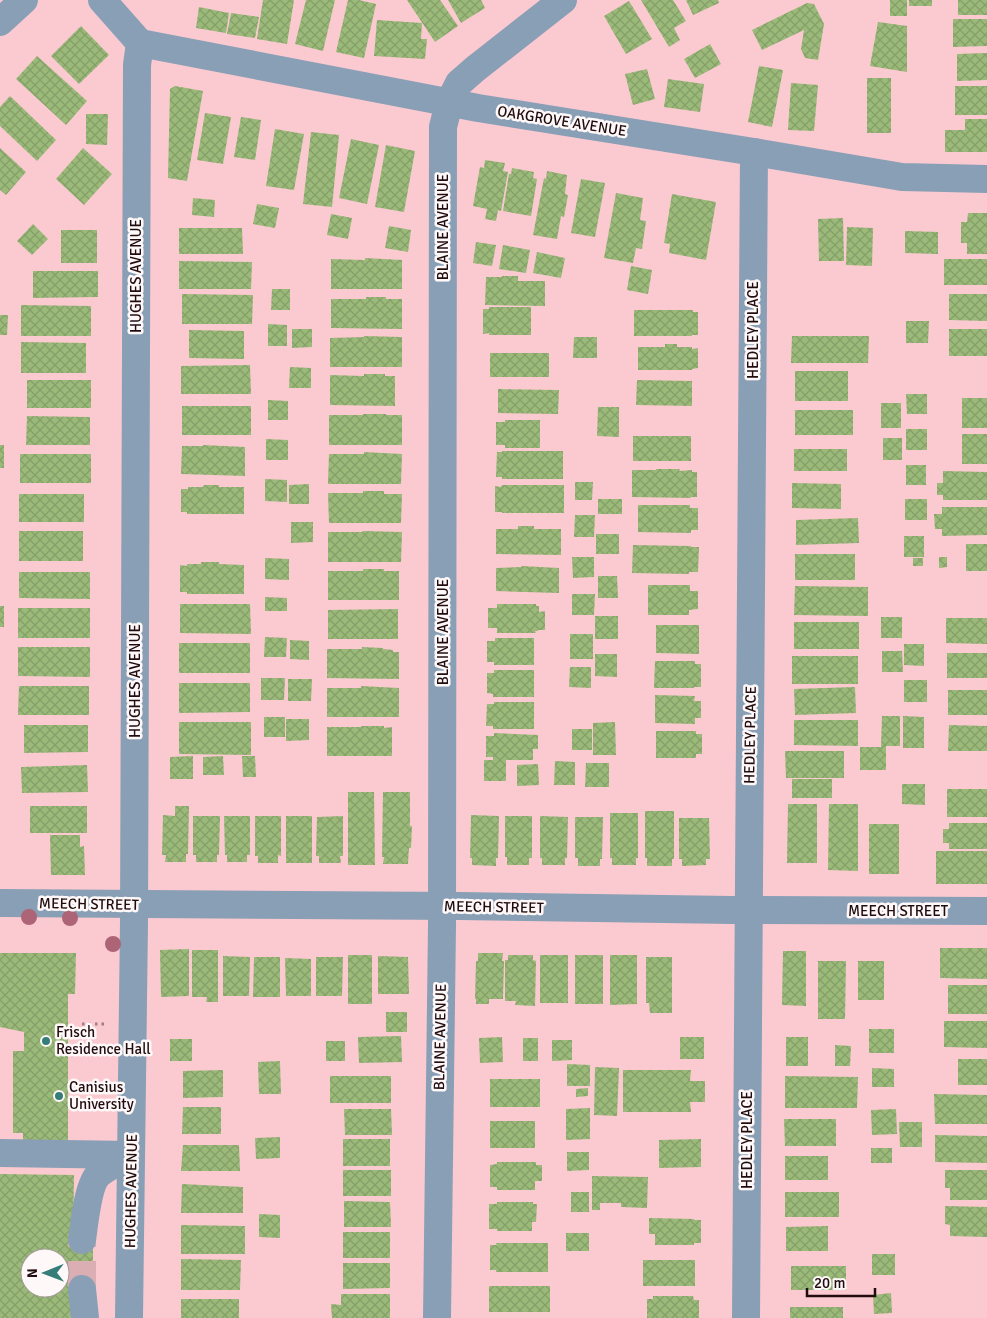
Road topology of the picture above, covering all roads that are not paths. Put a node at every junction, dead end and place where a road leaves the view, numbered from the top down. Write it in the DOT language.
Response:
graph roads {
  1 [pos="24,0"];
  2 [pos="102,0"];
  3 [pos="563,0"];
  4 [pos="0,22"];
  5 [pos="140,43"];
  6 [pos="449,103"];
  7 [pos="754,152"];
  8 [pos="987,179"];
  9 [pos="0,903"];
  10 [pos="134,904"];
  11 [pos="442,906"];
  12 [pos="748,910"];
  13 [pos="987,911"];
  14 [pos="0,1153"];
  15 [pos="131,1155"];
  16 [pos="82,1240"];
  17 [pos="82,1288"];
  18 [pos="85,1318"];
  19 [pos="130,1318"];
  20 [pos="437,1318"];
  21 [pos="746,1318"];
  1 -- 4 [label="street"];
  2 -- 5 [label="street"];
  3 -- 6 [label="street, BLAINE AVENUE"];
  5 -- 6 [label="street, OAKGROVE AVENUE"];
  5 -- 10 [label="street, HUGHES AVENUE"];
  6 -- 7 [label="street, OAKGROVE AVENUE"];
  6 -- 11 [label="street, BLAINE AVENUE"];
  7 -- 8 [label="street, OAKGROVE AVENUE"];
  7 -- 12 [label="street, HEDLEY PLACE"];
  9 -- 10 [label="street, MEECH STREET"];
  10 -- 11 [label="street, MEECH STREET"];
  10 -- 15 [label="street, HUGHES AVENUE"];
  11 -- 12 [label="street, MEECH STREET"];
  11 -- 20 [label="street, BLAINE AVENUE"];
  12 -- 13 [label="street, MEECH STREET"];
  12 -- 21 [label="street, HEDLEY PLACE"];
  14 -- 15 [label="street"];
  15 -- 16 [label="street"];
  15 -- 19 [label="street, HUGHES AVENUE"];
  17 -- 18 [label="street"];
}
